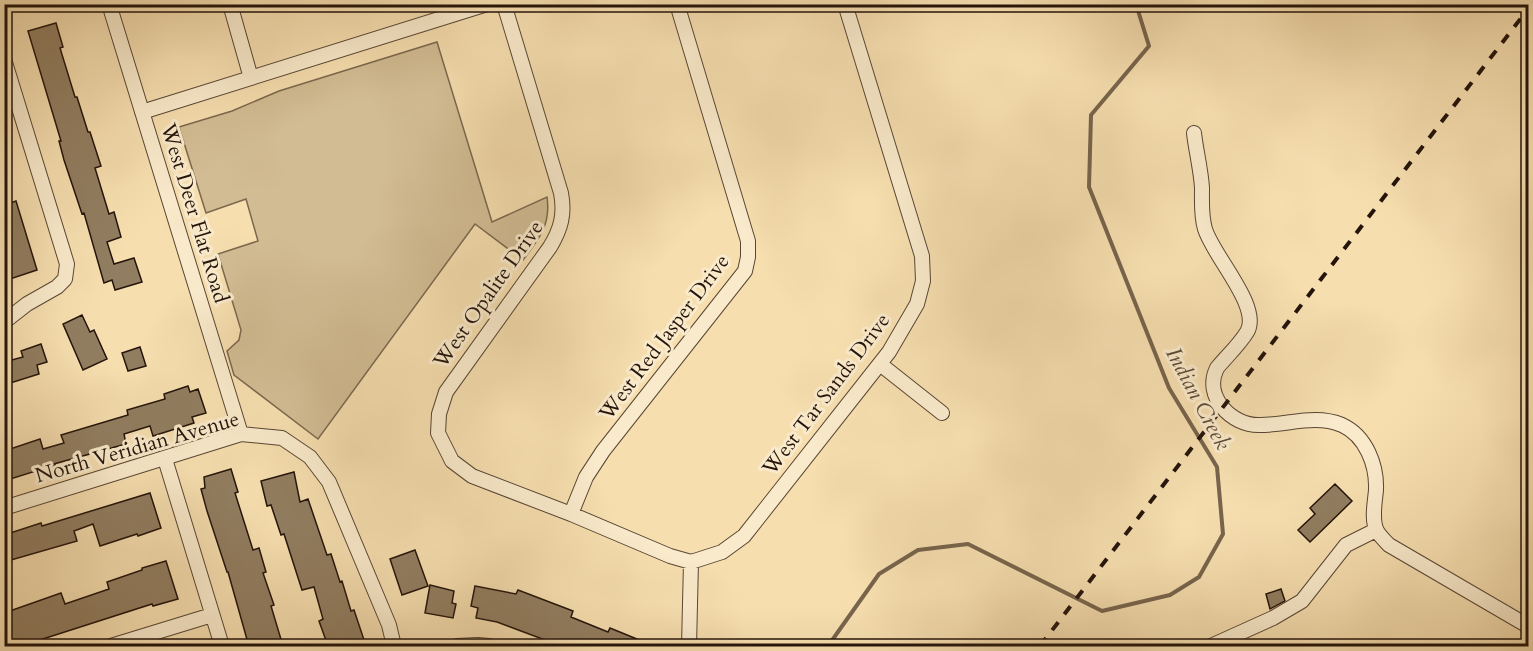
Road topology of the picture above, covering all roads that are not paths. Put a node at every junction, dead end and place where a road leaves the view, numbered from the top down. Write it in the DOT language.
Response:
graph roads {
  1 [pos="109,4"];
  2 [pos="230,4"];
  3 [pos="487,4"];
  4 [pos="504,4"];
  5 [pos="677,4"];
  6 [pos="845,4"];
  7 [pos="4,59"];
  8 [pos="251,78"];
  9 [pos="142,112"];
  10 [pos="1194,133"];
  11 [pos="4,322"];
  12 [pos="879,364"];
  13 [pos="942,413"];
  14 [pos="241,434"];
  15 [pos="165,459"];
  16 [pos="4,508"];
  17 [pos="571,514"];
  18 [pos="1376,530"];
  19 [pos="690,562"];
  20 [pos="212,615"];
  21 [pos="1528,626"];
  22 [pos="111,646"];
  23 [pos="222,646"];
  24 [pos="394,646"];
  25 [pos="457,646"];
  26 [pos="489,646"];
  27 [pos="689,646"];
  28 [pos="1211,646"];
  1 -- 9 [label="street, West Deer Flat Road"];
  2 -- 8 [label="street"];
  3 -- 8 [label="street"];
  4 -- 17 [label="street, West Opalite Drive"];
  5 -- 17 [label="street, West Red Jasper Drive"];
  6 -- 12 [label="street, West Tar Sands Drive"];
  7 -- 11 [label="street"];
  8 -- 9 [label="street"];
  9 -- 14 [label="street, West Deer Flat Road"];
  10 -- 18 [label="street"];
  12 -- 13 [label="street"];
  12 -- 19 [label="street, West Tar Sands Drive"];
  14 -- 15 [label="street, North Veridian Avenue"];
  14 -- 24 [label="street, North Veridian Avenue"];
  15 -- 16 [label="street, North Veridian Avenue"];
  15 -- 20 [label="street"];
  17 -- 19 [label="street"];
  18 -- 21 [label="street"];
  18 -- 28 [label="street"];
  19 -- 27 [label="street"];
  20 -- 22 [label="street"];
  20 -- 23 [label="street"];
  25 -- 26 [label="street"];
}
